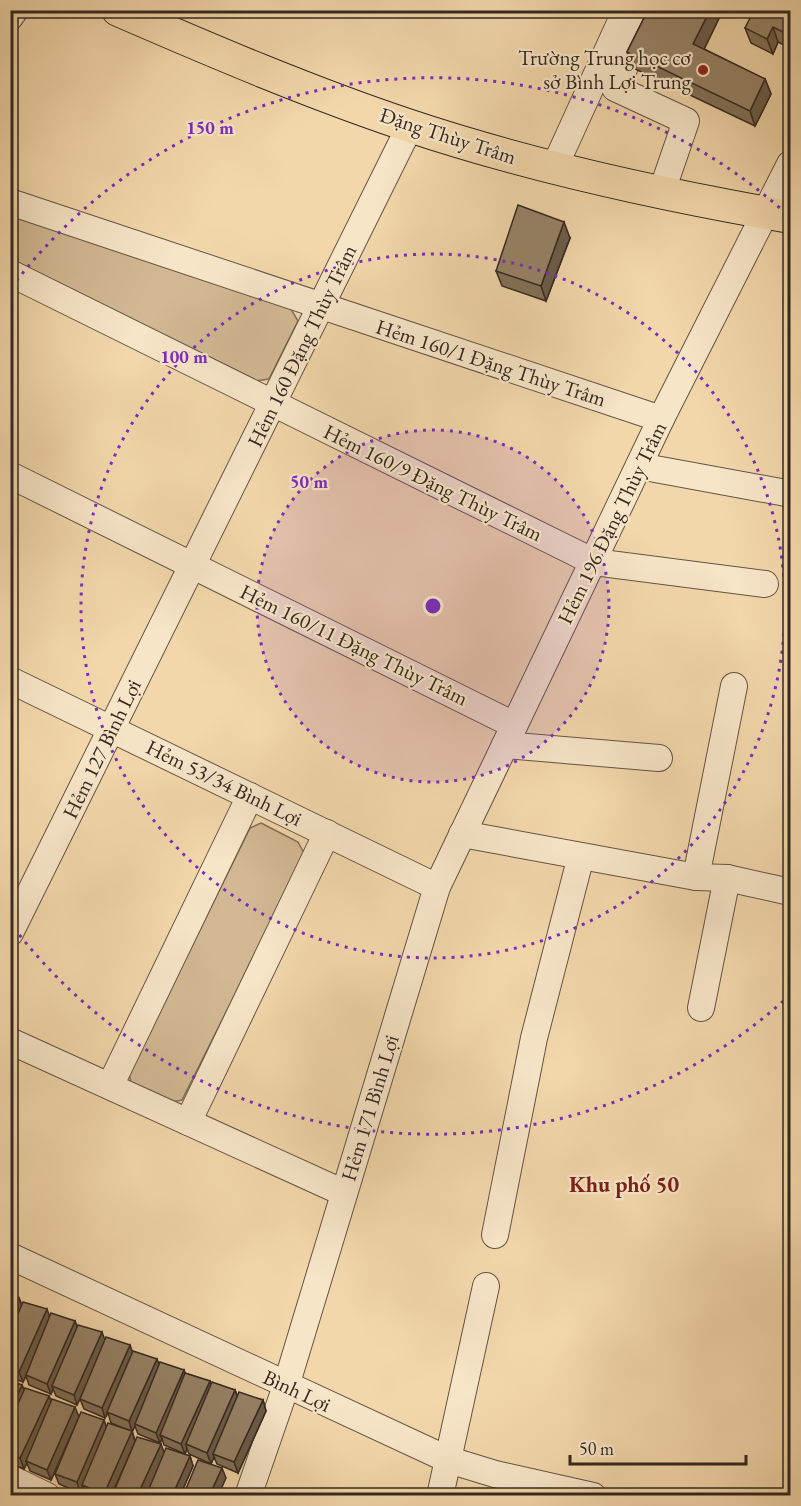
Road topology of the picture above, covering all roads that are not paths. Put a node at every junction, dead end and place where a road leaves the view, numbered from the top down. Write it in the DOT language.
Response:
graph roads {
  1 [pos="15,10"];
  2 [pos="118,10"];
  3 [pos="626,10"];
  4 [pos="651,10"];
  5 [pos="10,17"];
  6 [pos="410,126"];
  7 [pos="790,164"];
  8 [pos="554,168"];
  9 [pos="662,191"];
  10 [pos="10,202"];
  11 [pos="778,215"];
  12 [pos="10,273"];
  13 [pos="321,306"];
  14 [pos="273,403"];
  15 [pos="661,419"];
  16 [pos="639,466"];
  17 [pos="10,475"];
  18 [pos="786,493"];
  19 [pos="594,562"];
  20 [pos="193,565"];
  21 [pos="765,584"];
  22 [pos="10,680"];
  23 [pos="734,686"];
  24 [pos="112,729"];
  25 [pos="509,735"];
  26 [pos="659,758"];
  27 [pos="250,796"];
  28 [pos="327,833"];
  29 [pos="462,834"];
  30 [pos="582,856"];
  31 [pos="696,877"];
  32 [pos="727,878"];
  33 [pos="437,887"];
  34 [pos="790,892"];
  35 [pos="10,933"];
  36 [pos="701,1008"];
  37 [pos="10,1041"];
  38 [pos="110,1086"];
  39 [pos="188,1122"];
  40 [pos="344,1193"];
  41 [pos="495,1235"];
  42 [pos="10,1256"];
  43 [pos="486,1287"];
  44 [pos="286,1386"];
  45 [pos="449,1460"];
  46 [pos="10,1478"];
  47 [pos="47,1496"];
  48 [pos="248,1496"];
  49 [pos="440,1496"];
  50 [pos="593,1496"];
  1 -- 5 [label="street"];
  2 -- 6 [label="main road, Đặng Thùy Trâm"];
  3 -- 8 [label="street"];
  4 -- 9 [label="street"];
  6 -- 8 [label="main road, Đặng Thùy Trâm"];
  6 -- 13 [label="street, Hẻm 160 Đặng Thùy Trâm"];
  7 -- 11 [label="street, Hẻm 196 Đặng Thùy Trâm"];
  8 -- 9 [label="main road, Đặng Thùy Trâm"];
  9 -- 11 [label="main road, Đặng Thùy Trâm"];
  10 -- 13 [label="street, Hẻm 160/1 Đặng Thùy Trâm"];
  11 -- 15 [label="street, Hẻm 196 Đặng Thùy Trâm"];
  12 -- 14 [label="street, Hẻm 160/9 Đặng Thùy Trâm"];
  13 -- 14 [label="street, Hẻm 160 Đặng Thùy Trâm"];
  13 -- 15 [label="street, Hẻm 160/1 Đặng Thùy Trâm"];
  14 -- 19 [label="street, Hẻm 160/9 Đặng Thùy Trâm"];
  14 -- 20 [label="street, Hẻm 160 Đặng Thùy Trâm"];
  15 -- 16 [label="street, Hẻm 196 Đặng Thùy Trâm"];
  16 -- 18 [label="street"];
  16 -- 19 [label="street, Hẻm 196 Đặng Thùy Trâm"];
  17 -- 20 [label="street, Hẻm 160/11 Đặng Thùy Trâm"];
  19 -- 21 [label="street, Hẻm 160/9 Đặng Thùy Trâm"];
  19 -- 25 [label="street, Hẻm 196 Đặng Thùy Trâm"];
  20 -- 24 [label="street, Hẻm 127 Bình Lợi"];
  20 -- 25 [label="street, Hẻm 160/11 Đặng Thùy Trâm"];
  22 -- 24 [label="street, Hẻm 53/34 Bình Lợi"];
  23 -- 31 [label="street"];
  24 -- 27 [label="street, Hẻm 53/34 Bình Lợi"];
  24 -- 35 [label="street, Hẻm 127 Bình Lợi"];
  25 -- 26 [label="street"];
  25 -- 29 [label="street, Hẻm 196 Đặng Thùy Trâm"];
  27 -- 28 [label="street, Hẻm 53/34 Bình Lợi"];
  27 -- 38 [label="street"];
  28 -- 33 [label="street, Hẻm 53/34 Bình Lợi"];
  28 -- 39 [label="street"];
  29 -- 30 [label="street"];
  29 -- 33 [label="street, Hẻm 171 Bình Lợi"];
  30 -- 31 [label="street"];
  30 -- 41 [label="street"];
  31 -- 32 [label="street"];
  32 -- 34 [label="street"];
  32 -- 36 [label="street"];
  33 -- 40 [label="street, Hẻm 171 Bình Lợi"];
  37 -- 38 [label="street"];
  38 -- 39 [label="street"];
  39 -- 40 [label="street"];
  40 -- 44 [label="street, Hẻm 171 Bình Lợi"];
  42 -- 44 [label="street, Bình Lợi"];
  43 -- 45 [label="street"];
  44 -- 45 [label="street, Bình Lợi"];
  44 -- 48 [label="street, Hẻm 171 Bình Lợi"];
  45 -- 49 [label="street"];
  45 -- 50 [label="street, Bình Lợi"];
  46 -- 47 [label="street"];
}
